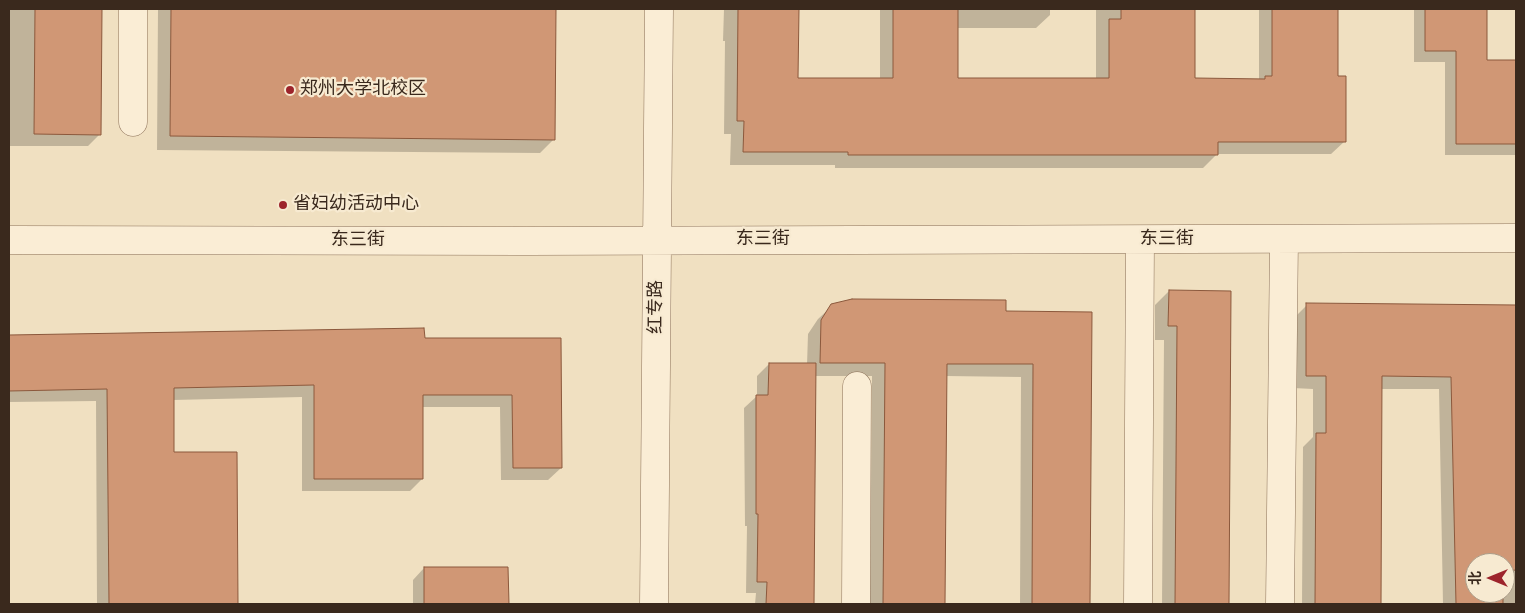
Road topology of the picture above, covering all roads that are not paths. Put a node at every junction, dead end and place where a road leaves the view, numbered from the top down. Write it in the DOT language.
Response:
graph roads {
  1 [pos="133,9"];
  2 [pos="659,9"];
  3 [pos="133,122"];
  4 [pos="1516,238"];
  5 [pos="1284,239"];
  6 [pos="9,240"];
  7 [pos="1140,240"];
  8 [pos="657,241"];
  9 [pos="857,386"];
  10 [pos="654,604"];
  11 [pos="856,604"];
  12 [pos="1138,604"];
  13 [pos="1280,604"];
  1 -- 3 [label="street"];
  2 -- 8 [label="street, 红专路"];
  4 -- 5 [label="street, 东三街"];
  5 -- 7 [label="street, 东三街"];
  5 -- 13 [label="street"];
  6 -- 8 [label="street, 东三街"];
  7 -- 8 [label="street, 东三街"];
  7 -- 12 [label="street"];
  8 -- 10 [label="street, 红专路"];
  9 -- 11 [label="street"];
}
